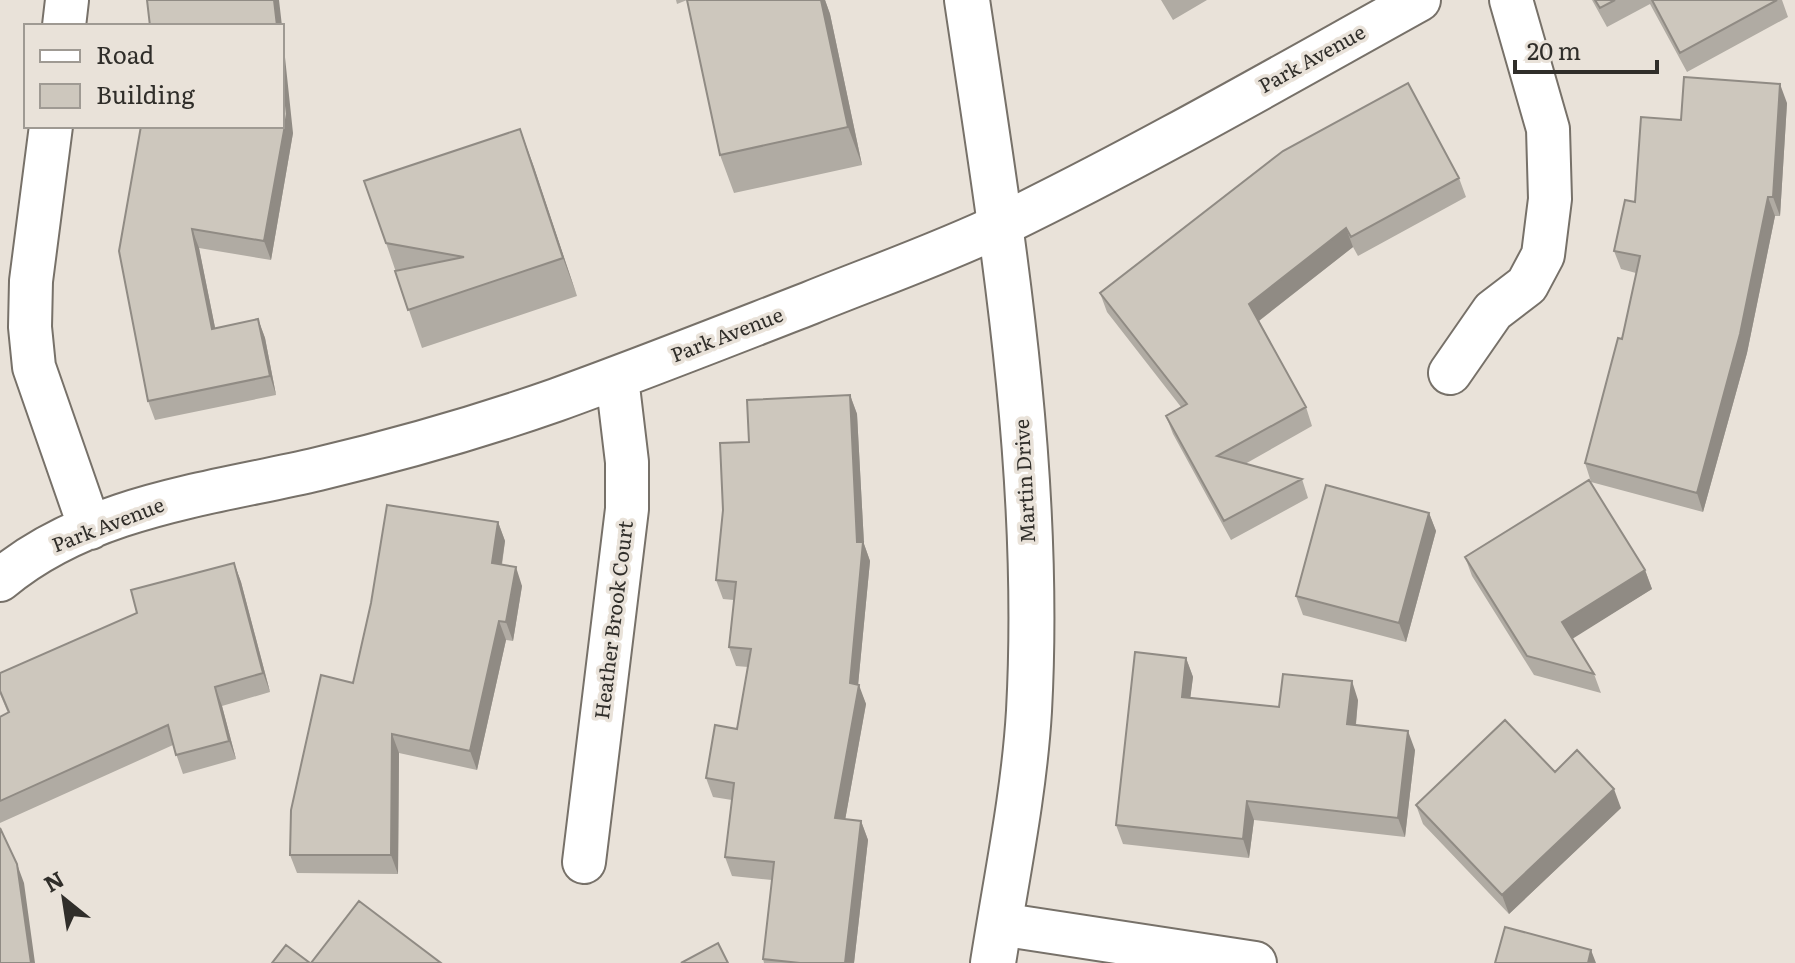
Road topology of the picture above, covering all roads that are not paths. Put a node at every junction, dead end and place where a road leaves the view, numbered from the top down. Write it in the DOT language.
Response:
graph roads {
  1 [pos="67,0"];
  2 [pos="967,0"];
  3 [pos="1419,0"];
  4 [pos="1511,0"];
  5 [pos="64,24"];
  6 [pos="51,128"];
  7 [pos="1001,225"];
  8 [pos="1450,373"];
  9 [pos="617,378"];
  10 [pos="90,528"];
  11 [pos="0,580"];
  12 [pos="584,862"];
  13 [pos="996,943"];
  14 [pos="1255,963"];
  1 -- 5 [label="street"];
  2 -- 7 [label="street, Martin Drive"];
  3 -- 7 [label="street, Park Avenue"];
  4 -- 8 [label="street"];
  6 -- 10 [label="street"];
  7 -- 9 [label="street, Park Avenue"];
  7 -- 13 [label="street, Martin Drive"];
  9 -- 10 [label="street, Park Avenue"];
  9 -- 12 [label="street, Heather Brook Court"];
  10 -- 11 [label="street, Park Avenue"];
  13 -- 14 [label="street"];
}
